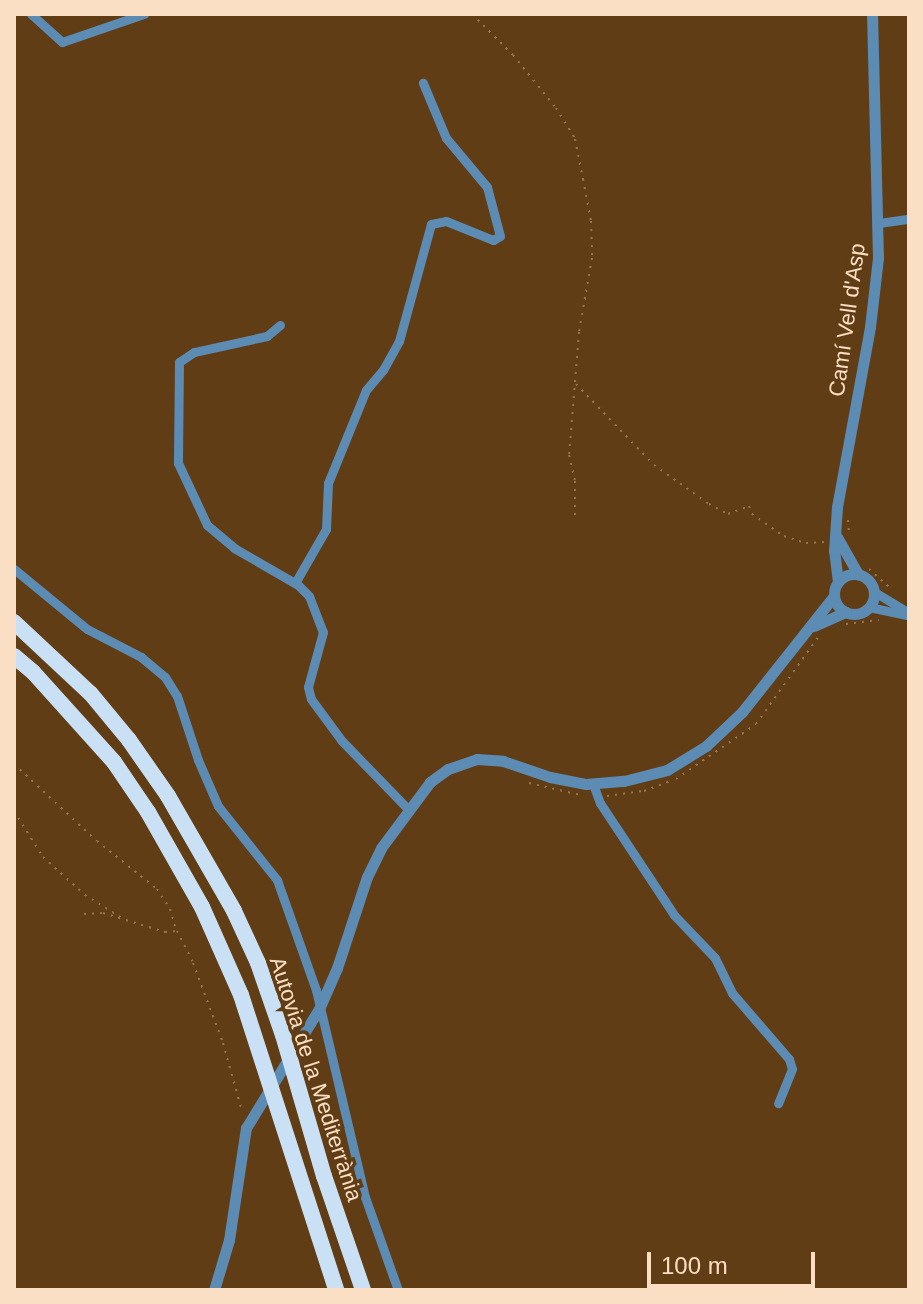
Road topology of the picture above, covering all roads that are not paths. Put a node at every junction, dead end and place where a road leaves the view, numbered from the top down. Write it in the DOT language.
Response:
graph roads {
  1 [pos="31,14"];
  2 [pos="144,14"];
  3 [pos="872,14"];
  4 [pos="423,83"];
  5 [pos="909,219"];
  6 [pos="879,223"];
  7 [pos="280,325"];
  8 [pos="836,539"];
  9 [pos="14,569"];
  10 [pos="859,569"];
  11 [pos="838,582"];
  12 [pos="295,583"];
  13 [pos="873,591"];
  14 [pos="834,596"];
  15 [pos="869,607"];
  16 [pos="892,608"];
  17 [pos="909,614"];
  18 [pos="845,618"];
  19 [pos="14,622"];
  20 [pos="808,630"];
  21 [pos="14,656"];
  22 [pos="593,784"];
  23 [pos="408,809"];
  24 [pos="319,1009"];
  25 [pos="778,1103"];
  26 [pos="214,1290"];
  27 [pos="336,1290"];
  28 [pos="363,1290"];
  29 [pos="398,1290"];
  1 -- 2 [label="street"];
  3 -- 6 [label="street, Camí Vell d'Asp"];
  4 -- 12 [label="street"];
  5 -- 6 [label="street"];
  6 -- 8 [label="street, Camí Vell d'Asp"];
  7 -- 12 [label="street"];
  8 -- 10 [label="street"];
  8 -- 11 [label="street, Camí Vell d'Asp"];
  9 -- 24 [label="street"];
  10 -- 11 [label="street"];
  10 -- 13 [label="street"];
  11 -- 14 [label="street"];
  12 -- 23 [label="street"];
  13 -- 15 [label="street"];
  13 -- 16 [label="street"];
  14 -- 18 [label="street"];
  14 -- 20 [label="street"];
  15 -- 16 [label="street"];
  15 -- 18 [label="street"];
  16 -- 17 [label="street"];
  18 -- 20 [label="street"];
  19 -- 28 [label="highway, Autovia de la Mediterrània"];
  20 -- 22 [label="street"];
  21 -- 27 [label="highway, Autovia de la Mediterrània"];
  22 -- 23 [label="street"];
  22 -- 25 [label="street"];
  23 -- 24 [label="street"];
  24 -- 26 [label="street"];
  24 -- 29 [label="street"];
}
